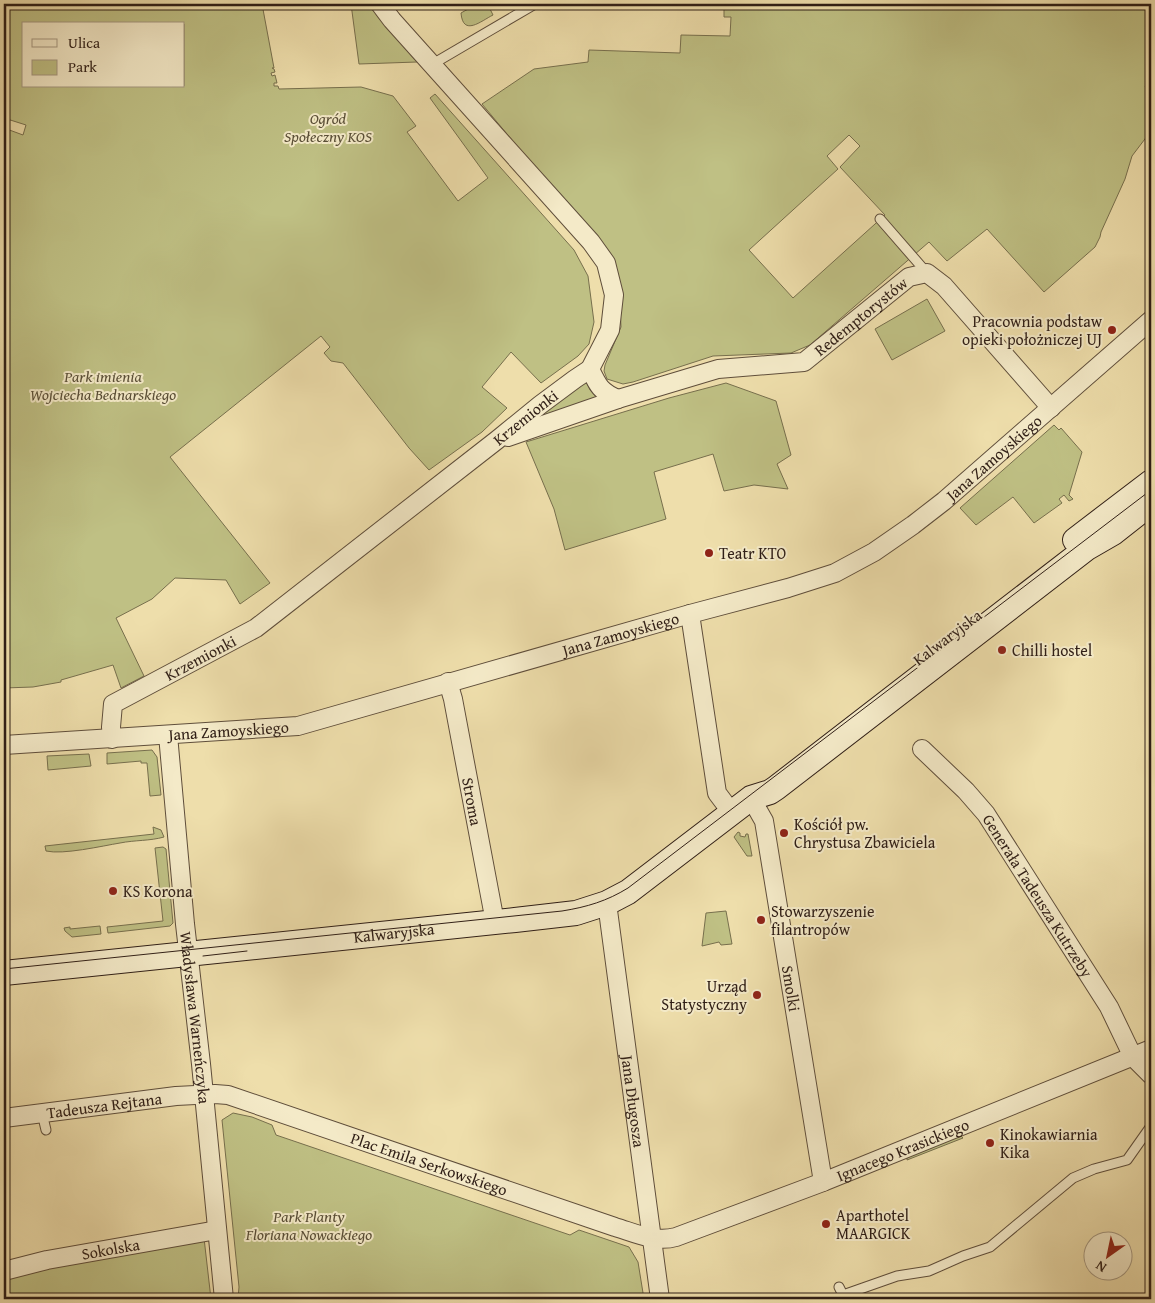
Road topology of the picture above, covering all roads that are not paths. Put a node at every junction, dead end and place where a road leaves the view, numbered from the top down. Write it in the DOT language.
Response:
graph roads {
  1 [pos="380,4"];
  2 [pos="535,4"];
  3 [pos="431,65"];
  4 [pos="880,219"];
  5 [pos="927,273"];
  6 [pos="1151,320"];
  7 [pos="590,369"];
  8 [pos="618,400"];
  9 [pos="1051,408"];
  10 [pos="497,440"];
  11 [pos="1151,482"];
  12 [pos="1151,503"];
  13 [pos="690,614"];
  14 [pos="448,682"];
  15 [pos="168,735"];
  16 [pos="112,739"];
  17 [pos="4,745"];
  18 [pos="922,749"];
  19 [pos="751,798"];
  20 [pos="732,813"];
  21 [pos="606,903"];
  22 [pos="495,922"];
  23 [pos="189,954"];
  24 [pos="4,973"];
  25 [pos="1151,1049"];
  26 [pos="1133,1057"];
  27 [pos="1151,1075"];
  28 [pos="204,1094"];
  29 [pos="4,1118"];
  30 [pos="1151,1126"];
  31 [pos="823,1182"];
  32 [pos="217,1230"];
  33 [pos="651,1238"];
  34 [pos="4,1271"];
  35 [pos="839,1287"];
  36 [pos="224,1299"];
  37 [pos="660,1299"];
  1 -- 3 [label="street, Krzemionki"];
  2 -- 3 [label="lane"];
  3 -- 7 [label="street, Krzemionki"];
  4 -- 5 [label="lane"];
  5 -- 8 [label="street, Redemptorystów"];
  5 -- 9 [label="street, Redemptorystów"];
  6 -- 9 [label="street, Jana Zamoyskiego"];
  7 -- 8 [label="street"];
  7 -- 10 [label="street, Krzemionki"];
  8 -- 10 [label="street, Redemptorystów"];
  9 -- 13 [label="street, Jana Zamoyskiego"];
  10 -- 16 [label="street, Krzemionki"];
  11 -- 19 [label="street, Kalwaryjska"];
  12 -- 19 [label="street, Kalwaryjska"];
  13 -- 14 [label="street, Jana Zamoyskiego"];
  13 -- 20 [label="street"];
  14 -- 15 [label="street, Jana Zamoyskiego"];
  14 -- 22 [label="street, Stroma"];
  15 -- 16 [label="street, Jana Zamoyskiego"];
  15 -- 23 [label="street, Władysława Warneńczyka"];
  16 -- 17 [label="street, Jana Zamoyskiego"];
  18 -- 26 [label="street, Generała Tadeusza Kutrzeby"];
  19 -- 20 [label="street, Kalwaryjska"];
  19 -- 31 [label="street, Smolki"];
  20 -- 21 [label="street, Kalwaryjska"];
  21 -- 22 [label="street, Kalwaryjska"];
  21 -- 33 [label="street, Jana Długosza"];
  22 -- 23 [label="street, Kalwaryjska"];
  23 -- 24 [label="street, Kalwaryjska"];
  23 -- 28 [label="street, Władysława Warneńczyka"];
  25 -- 26 [label="street, Ignacego Krasickiego"];
  26 -- 27 [label="street, Generała Tadeusza Kutrzeby"];
  26 -- 31 [label="street, Ignacego Krasickiego"];
  28 -- 29 [label="street, Tadeusza Rejtana"];
  28 -- 32 [label="street, Władysława Warneńczyka"];
  28 -- 33 [label="street, Plac Emila Serkowskiego"];
  30 -- 35 [label="lane"];
  31 -- 33 [label="street, Ignacego Krasickiego"];
  32 -- 34 [label="street, Sokolska"];
  32 -- 36 [label="street, Władysława Warneńczyka"];
  33 -- 37 [label="street, Jana Długosza"];
}
